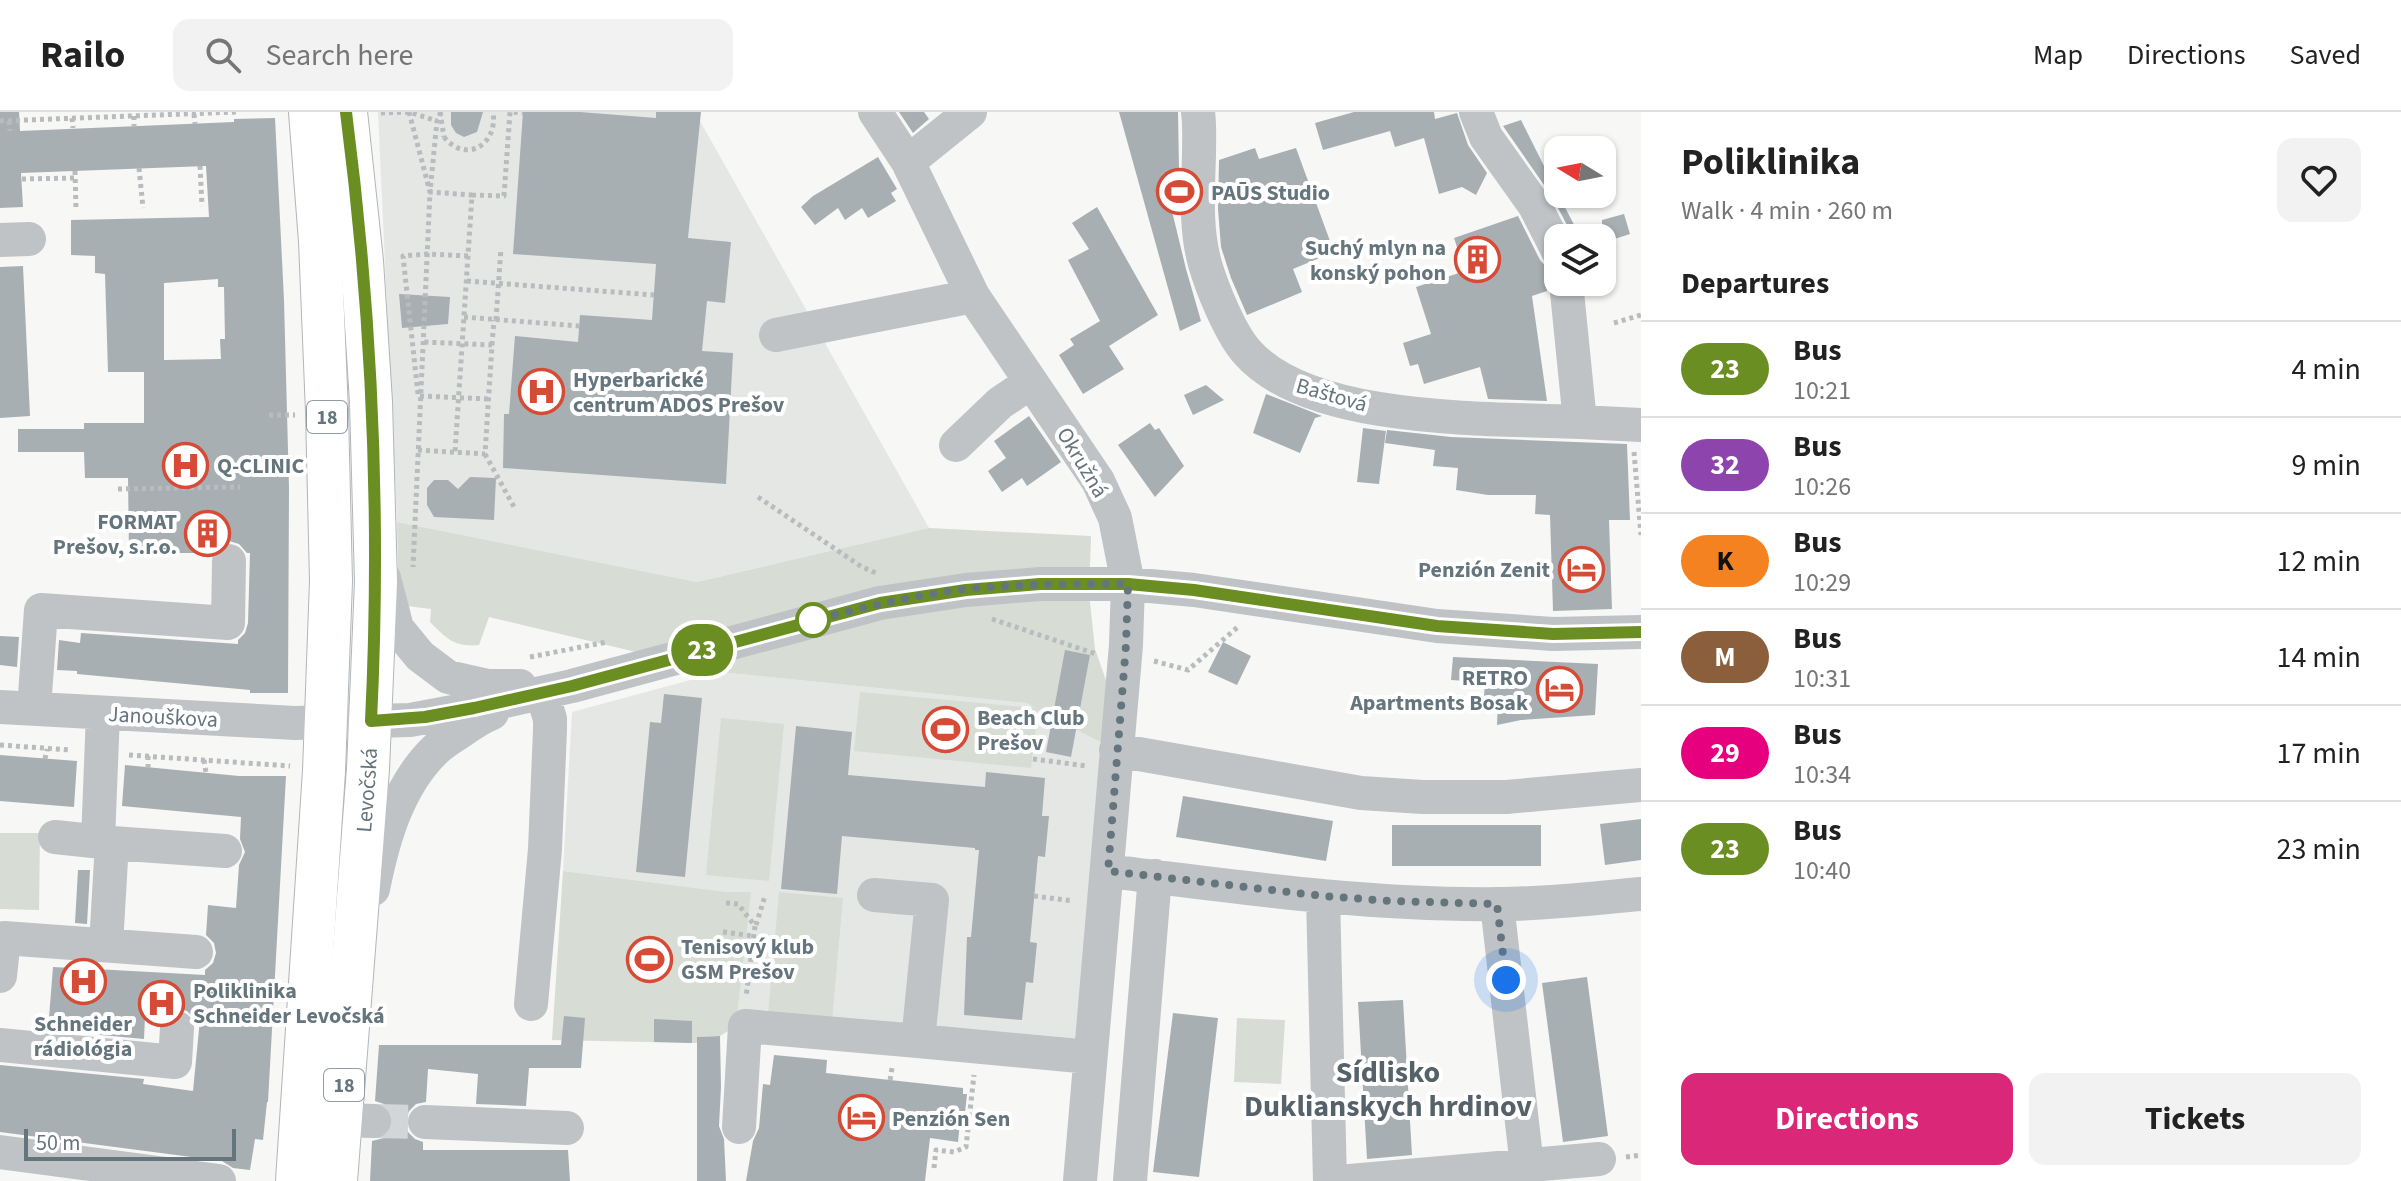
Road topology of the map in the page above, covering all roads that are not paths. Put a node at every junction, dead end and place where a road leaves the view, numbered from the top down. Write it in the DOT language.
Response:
graph roads {
  1 [pos="310,112"];
  2 [pos="346,112"];
  3 [pos="875,112"];
  4 [pos="970,112"];
  5 [pos="1198,112"];
  6 [pos="1476,112"];
  7 [pos="908,162"];
  8 [pos="1544,224"];
  9 [pos="973,296"];
  10 [pos="1567,296"];
  11 [pos="776,335"];
  12 [pos="1031,382"];
  13 [pos="1580,422"];
  14 [pos="1637,425"];
  15 [pos="956,445"];
  16 [pos="375,527"];
  17 [pos="229,561"];
  18 [pos="1128,584"];
  19 [pos="1641,632"];
  20 [pos="558,691"];
  21 [pos="0,707"];
  22 [pos="34,709"];
  23 [pos="103,713"];
  24 [pos="371,721"];
  25 [pos="326,722"];
  26 [pos="1103,758"];
  27 [pos="1641,785"];
  28 [pos="55,837"];
  29 [pos="105,842"];
  30 [pos="225,851"];
  31 [pos="1108,871"];
  32 [pos="1155,876"];
  33 [pos="1641,894"];
  34 [pos="874,895"];
  35 [pos="1323,896"];
  36 [pos="1497,904"];
  37 [pos="106,945"];
  38 [pos="196,952"];
  39 [pos="0,976"];
  40 [pos="352,989"];
  41 [pos="531,1004"];
  42 [pos="177,1028"];
  43 [pos="918,1041"];
  44 [pos="0,1045"];
  45 [pos="1090,1057"];
  46 [pos="425,1122"];
  47 [pos="739,1127"];
  48 [pos="567,1128"];
  49 [pos="0,1152"];
  50 [pos="1599,1159"];
  51 [pos="1527,1166"];
  52 [pos="219,1181"];
  53 [pos="297,1181"];
  54 [pos="336,1181"];
  55 [pos="1080,1181"];
  56 [pos="1130,1181"];
  57 [pos="1330,1181"];
  58 [pos="1350,1181"];
  1 -- 25 [label="main road, Levočská / 18"];
  2 -- 16 [label="main road, Levočská / 18"];
  3 -- 7 [label="street, Okružná"];
  4 -- 7 [label="street"];
  5 -- 13 [label="street, Baštová"];
  6 -- 8 [label="street"];
  7 -- 9 [label="street, Okružná"];
  9 -- 11 [label="street"];
  9 -- 12 [label="street, Okružná"];
  10 -- 13 [label="street"];
  12 -- 15 [label="street"];
  12 -- 18 [label="street, Okružná"];
  13 -- 14 [label="street, Baštová"];
  16 -- 20 [label="street"];
  16 -- 24 [label="main road, Levočská / 18"];
  17 -- 22 [label="street"];
  18 -- 19 [label="street"];
  18 -- 20 [label="street"];
  18 -- 26 [label="street"];
  20 -- 24 [label="street, Janouškova"];
  20 -- 40 [label="street"];
  20 -- 41 [label="street"];
  21 -- 22 [label="street, Janouškova"];
  22 -- 23 [label="street, Janouškova"];
  23 -- 25 [label="street, Janouškova"];
  23 -- 29 [label="street"];
  24 -- 25 [label="street, Janouškova"];
  24 -- 40 [label="main road, Levočská / 18"];
  25 -- 53 [label="main road, Levočská / 18"];
  26 -- 27 [label="street"];
  26 -- 31 [label="street"];
  28 -- 29 [label="street"];
  29 -- 30 [label="street"];
  29 -- 37 [label="street"];
  31 -- 32 [label="street"];
  31 -- 45 [label="street"];
  32 -- 35 [label="street"];
  32 -- 56 [label="street"];
  33 -- 36 [label="street"];
  34 -- 43 [label="street"];
  35 -- 36 [label="street"];
  35 -- 57 [label="street"];
  36 -- 51 [label="street"];
  37 -- 38 [label="street"];
  37 -- 39 [label="street"];
  40 -- 54 [label="main road, Levočská / 18"];
  42 -- 44 [label="street"];
  43 -- 45 [label="street"];
  43 -- 47 [label="street"];
  45 -- 55 [label="street"];
  46 -- 48 [label="street"];
  49 -- 52 [label="street"];
  50 -- 51 [label="street"];
  51 -- 58 [label="street"];
}
